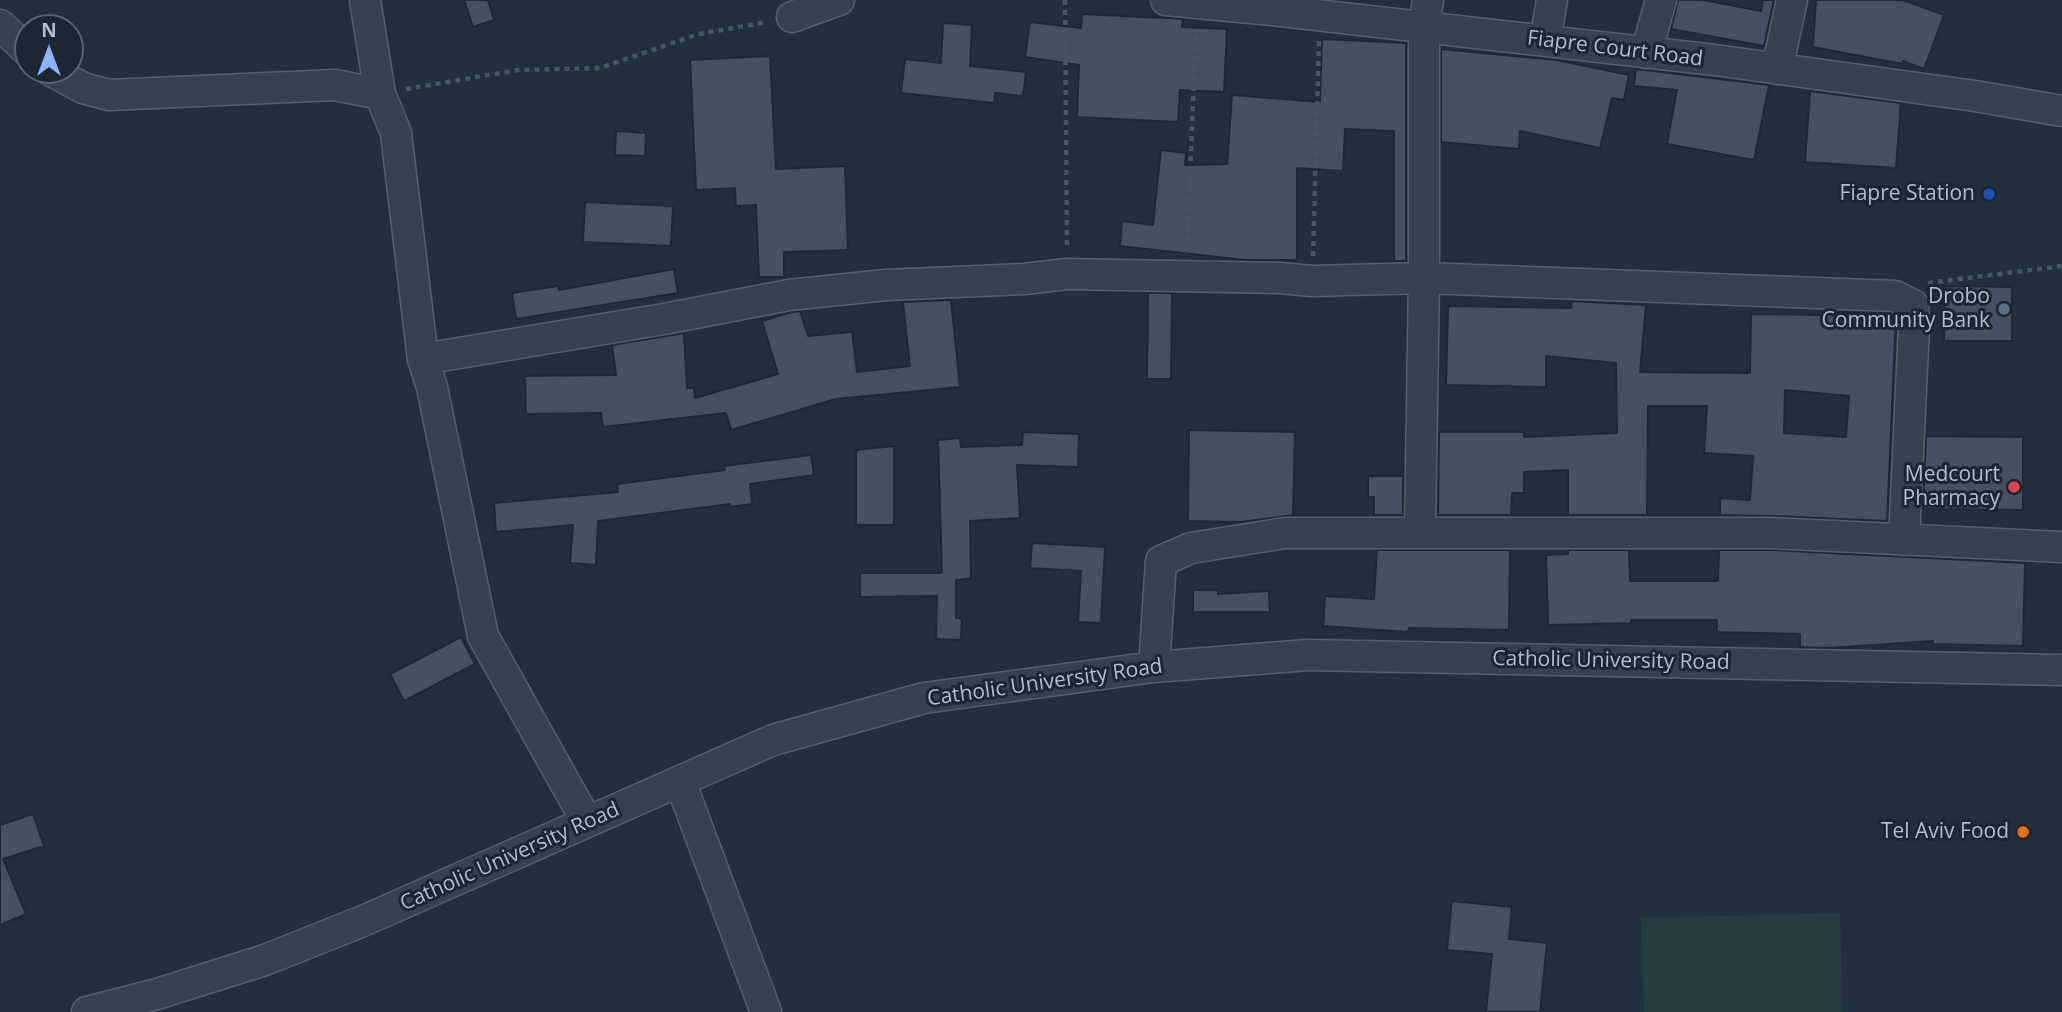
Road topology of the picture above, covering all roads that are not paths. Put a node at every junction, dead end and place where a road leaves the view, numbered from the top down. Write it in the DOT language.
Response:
graph roads {
  1 [pos="365,0"];
  2 [pos="839,0"];
  3 [pos="1166,0"];
  4 [pos="1552,0"];
  5 [pos="1661,0"];
  6 [pos="1792,0"];
  7 [pos="1426,13"];
  8 [pos="792,17"];
  9 [pos="0,25"];
  10 [pos="14,38"];
  11 [pos="1545,41"];
  12 [pos="1646,53"];
  13 [pos="1777,69"];
  14 [pos="76,84"];
  15 [pos="380,94"];
  16 [pos="2062,111"];
  17 [pos="1424,278"];
  18 [pos="424,359"];
  19 [pos="1420,533"];
  20 [pos="1904,540"];
  21 [pos="2062,547"];
  22 [pos="1154,667"];
  23 [pos="2062,670"];
  24 [pos="680,781"];
  25 [pos="587,822"];
  26 [pos="160,1003"];
  27 [pos="87,1012"];
  28 [pos="766,1012"];
  1 -- 15 [label="street"];
  2 -- 8 [label="street"];
  3 -- 7 [label="street, Fiapre Court Road"];
  4 -- 11 [label="street"];
  5 -- 12 [label="street"];
  6 -- 13 [label="street"];
  7 -- 11 [label="street, Fiapre Court Road"];
  7 -- 17 [label="street"];
  9 -- 10 [label="street"];
  11 -- 12 [label="street, Fiapre Court Road"];
  12 -- 13 [label="street, Fiapre Court Road"];
  13 -- 16 [label="street, Fiapre Court Road"];
  14 -- 15 [label="street"];
  15 -- 18 [label="street"];
  17 -- 18 [label="street"];
  17 -- 19 [label="street"];
  17 -- 20 [label="street"];
  18 -- 25 [label="street"];
  19 -- 20 [label="street"];
  19 -- 22 [label="street"];
  20 -- 21 [label="street"];
  22 -- 23 [label="street, Catholic University Road"];
  22 -- 24 [label="street, Catholic University Road"];
  24 -- 25 [label="street, Catholic University Road"];
  24 -- 28 [label="street"];
  25 -- 26 [label="street, Catholic University Road"];
  26 -- 27 [label="street, Catholic University Road"];
}
